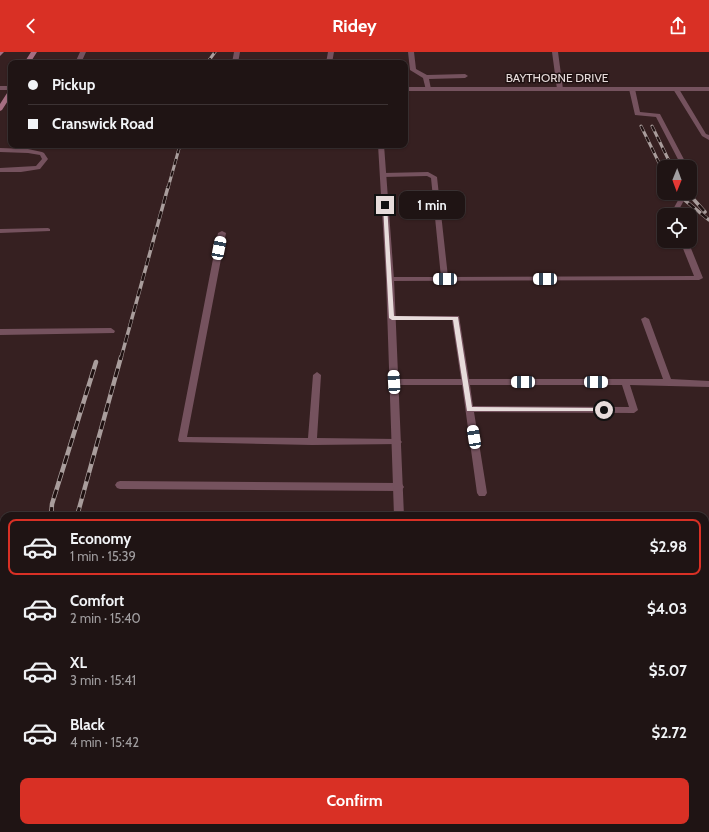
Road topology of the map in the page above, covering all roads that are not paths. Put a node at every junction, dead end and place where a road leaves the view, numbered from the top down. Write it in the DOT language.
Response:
graph roads {
  1 [pos="411,52"];
  2 [pos="555,52"];
  3 [pos="465,76"];
  4 [pos="426,77"];
  5 [pos="408,89"];
  6 [pos="428,89"];
  7 [pos="560,89"];
  8 [pos="632,89"];
  9 [pos="676,89"];
  10 [pos="709,89"];
  11 [pos="8,95"];
  12 [pos="0,109"];
  13 [pos="709,138"];
  14 [pos="381,148"];
  15 [pos="0,150"];
  16 [pos="681,160"];
  17 [pos="0,170"];
  18 [pos="383,175"];
  19 [pos="48,230"];
  20 [pos="0,231"];
  21 [pos="222,233"];
  22 [pos="687,248"];
  23 [pos="390,279"];
  24 [pos="445,279"];
  25 [pos="392,318"];
  26 [pos="645,319"];
  27 [pos="111,331"];
  28 [pos="0,332"];
  29 [pos="317,375"];
  30 [pos="394,382"];
  31 [pos="465,382"];
  32 [pos="626,382"];
  33 [pos="668,382"];
  34 [pos="709,384"];
  35 [pos="469,410"];
  36 [pos="312,442"];
  37 [pos="397,442"];
  38 [pos="120,485"];
  39 [pos="399,487"];
  40 [pos="482,493"];
  41 [pos="400,512"];
  1 -- 4 [label="lane"];
  2 -- 7 [label="lane"];
  3 -- 4 [label="lane"];
  4 -- 6 [label="lane"];
  5 -- 6 [label="street, BAYTHORNE DRIVE"];
  6 -- 7 [label="street, BAYTHORNE DRIVE"];
  7 -- 8 [label="street, BAYTHORNE DRIVE"];
  8 -- 9 [label="street, BAYTHORNE DRIVE"];
  8 -- 16 [label="lane"];
  9 -- 10 [label="street, BAYTHORNE DRIVE"];
  9 -- 13 [label="lane"];
  11 -- 12 [label="main road"];
  14 -- 18 [label="street"];
  15 -- 17 [label="lane"];
  18 -- 23 [label="street"];
  18 -- 24 [label="lane"];
  19 -- 20 [label="lane"];
  21 -- 36 [label="lane"];
  22 -- 24 [label="lane"];
  23 -- 24 [label="lane"];
  23 -- 25 [label="street"];
  25 -- 30 [label="street"];
  25 -- 31 [label="lane"];
  26 -- 33 [label="lane"];
  27 -- 28 [label="lane"];
  29 -- 36 [label="lane"];
  30 -- 31 [label="lane"];
  30 -- 37 [label="street"];
  31 -- 32 [label="lane"];
  31 -- 35 [label="lane"];
  32 -- 33 [label="lane"];
  32 -- 35 [label="lane"];
  33 -- 34 [label="lane"];
  35 -- 40 [label="lane"];
  36 -- 37 [label="lane"];
  37 -- 39 [label="street"];
  38 -- 39 [label="lane"];
  39 -- 41 [label="street"];
}
